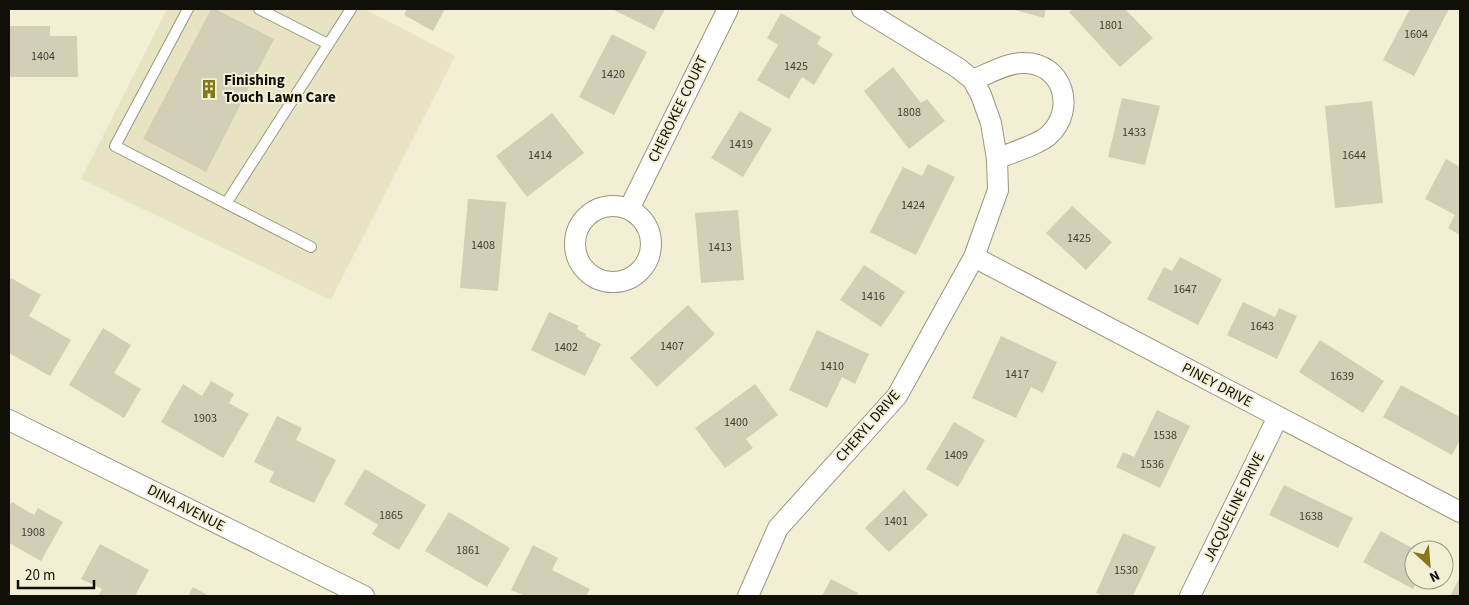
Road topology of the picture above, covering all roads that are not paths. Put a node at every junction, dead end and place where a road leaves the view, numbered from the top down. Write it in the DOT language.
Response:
graph roads {
  1 [pos="188,9"];
  2 [pos="259,9"];
  3 [pos="351,9"];
  4 [pos="728,9"];
  5 [pos="862,9"];
  6 [pos="328,44"];
  7 [pos="973,80"];
  8 [pos="997,159"];
  9 [pos="227,202"];
  10 [pos="629,209"];
  11 [pos="311,247"];
  12 [pos="974,257"];
  13 [pos="1278,417"];
  14 [pos="9,420"];
  15 [pos="1460,512"];
  16 [pos="364,596"];
  17 [pos="748,596"];
  18 [pos="1190,596"];
  1 -- 9 [label="lane"];
  2 -- 6 [label="lane"];
  3 -- 6 [label="lane"];
  4 -- 10 [label="street, CHEROKEE COURT"];
  5 -- 7 [label="street"];
  6 -- 9 [label="lane"];
  7 -- 8 [label="street"];
  7 -- 8 [label="street"];
  8 -- 12 [label="street, CHERYL DRIVE"];
  9 -- 11 [label="lane"];
  12 -- 13 [label="street, PINEY DRIVE"];
  12 -- 17 [label="street, CHERYL DRIVE"];
  13 -- 15 [label="street, PINEY DRIVE"];
  13 -- 18 [label="street, JACQUELINE DRIVE"];
  14 -- 16 [label="street, DINA AVENUE"];
}
